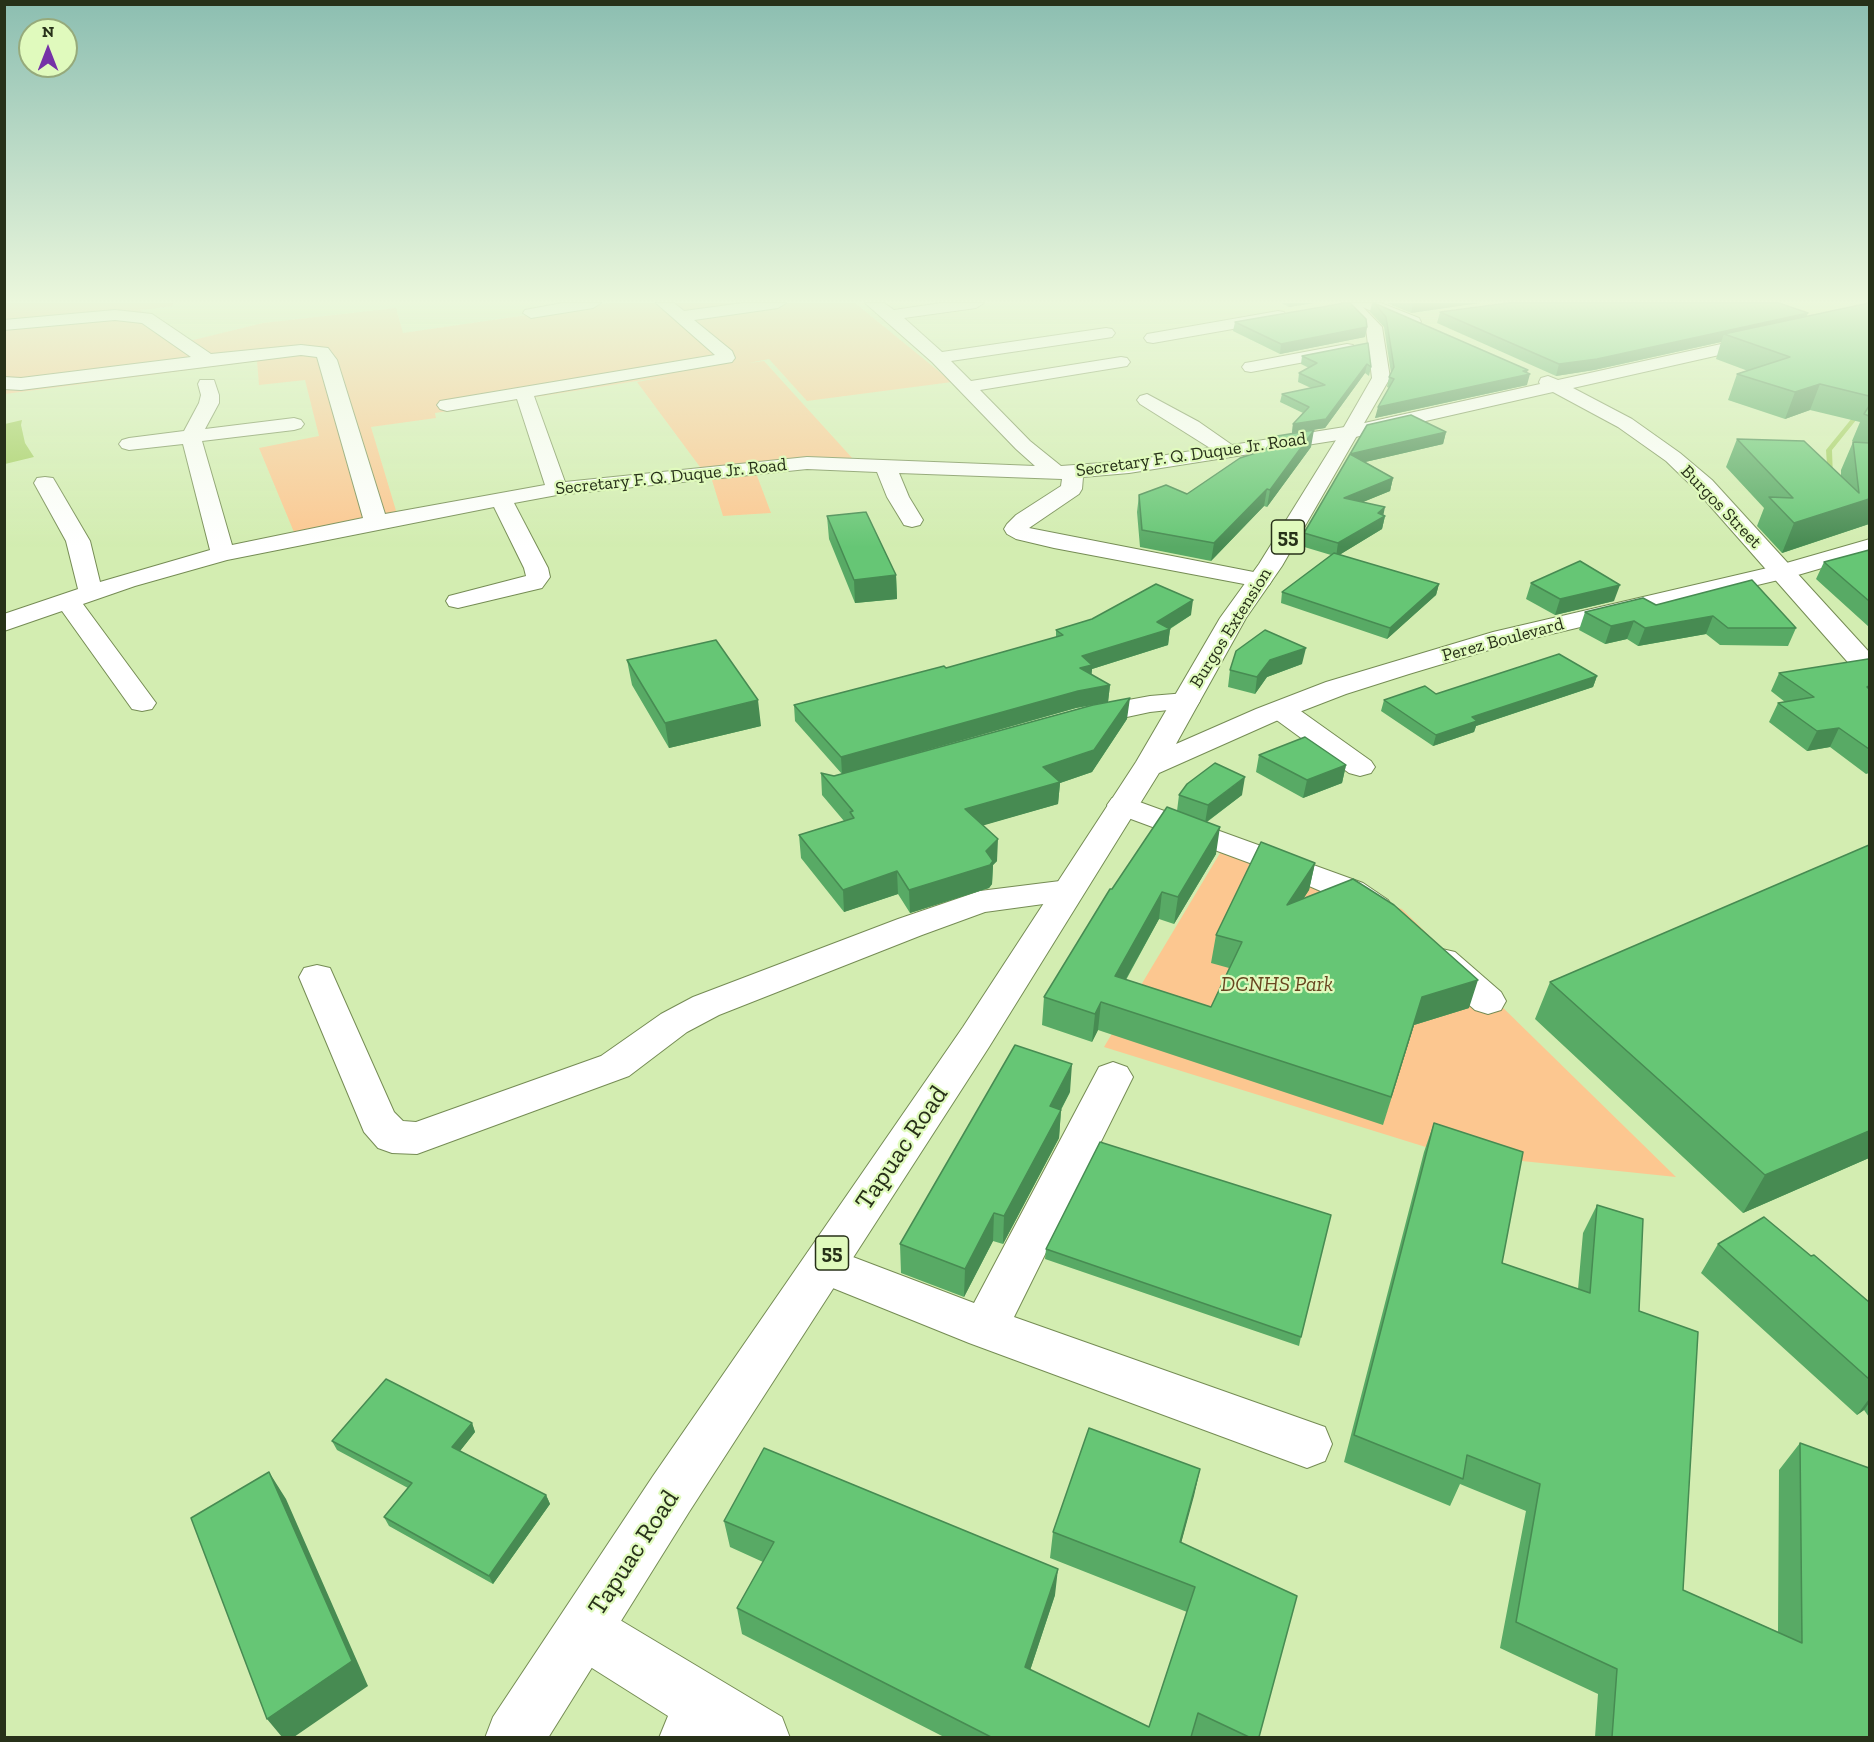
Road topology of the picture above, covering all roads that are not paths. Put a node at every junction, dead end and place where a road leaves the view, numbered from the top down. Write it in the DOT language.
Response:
graph roads {
  1 [pos="207,384"];
  2 [pos="335,384"];
  3 [pos="574,384"];
  4 [pos="963,384"];
  5 [pos="983,384"];
  6 [pos="1378,384"];
  7 [pos="1553,384"];
  8 [pos="1565,384"];
  9 [pos="1557,386"];
  10 [pos="966,387"];
  11 [pos="524,393"];
  12 [pos="1147,400"];
  13 [pos="447,405"];
  14 [pos="294,424"];
  15 [pos="1351,432"];
  16 [pos="191,437"];
  17 [pos="129,444"];
  18 [pos="1228,451"];
  19 [pos="885,466"];
  20 [pos="1064,473"];
  21 [pos="45,483"];
  22 [pos="557,489"];
  23 [pos="500,498"];
  24 [pos="912,520"];
  25 [pos="376,522"];
  26 [pos="1869,546"];
  27 [pos="223,554"];
  28 [pos="1782,572"];
  29 [pos="1260,580"];
  30 [pos="79,597"];
  31 [pos="458,601"];
  32 [pos="4,623"];
  33 [pos="1869,670"];
  34 [pos="1186,701"];
  35 [pos="142,703"];
  36 [pos="1281,710"];
  37 [pos="1064,722"];
  38 [pos="1148,767"];
  39 [pos="1360,767"];
  40 [pos="1123,805"];
  41 [pos="1068,891"];
  42 [pos="317,977"];
  43 [pos="1488,1001"];
  44 [pos="1113,1077"];
  45 [pos="824,1265"];
  46 [pos="985,1328"];
  47 [pos="1307,1444"];
  48 [pos="585,1631"];
  49 [pos="696,1722"];
  50 [pos="514,1737"];
  51 [pos="761,1737"];
  1 -- 16 [label="street"];
  2 -- 25 [label="street"];
  3 -- 11 [label="street"];
  4 -- 10 [label="street"];
  5 -- 10 [label="street"];
  6 -- 15 [label="street, Burgos Extension / 55"];
  7 -- 9 [label="street, Burgos Street"];
  8 -- 9 [label="street, Secretary F. Q. Duque Jr. Road"];
  9 -- 15 [label="street, Secretary F. Q. Duque Jr. Road"];
  9 -- 28 [label="street, Burgos Street"];
  10 -- 20 [label="street"];
  11 -- 13 [label="street"];
  11 -- 22 [label="street"];
  12 -- 18 [label="street"];
  14 -- 16 [label="street"];
  15 -- 18 [label="street, Secretary F. Q. Duque Jr. Road"];
  15 -- 29 [label="street, Burgos Extension / 55"];
  16 -- 17 [label="street"];
  16 -- 27 [label="street"];
  18 -- 20 [label="street, Secretary F. Q. Duque Jr. Road"];
  19 -- 20 [label="street, Secretary F. Q. Duque Jr. Road"];
  19 -- 22 [label="street, Secretary F. Q. Duque Jr. Road"];
  19 -- 24 [label="street"];
  20 -- 29 [label="street"];
  21 -- 30 [label="street"];
  22 -- 23 [label="street, Secretary F. Q. Duque Jr. Road"];
  23 -- 25 [label="street, Secretary F. Q. Duque Jr. Road"];
  23 -- 31 [label="street"];
  25 -- 27 [label="street, Secretary F. Q. Duque Jr. Road"];
  26 -- 28 [label="street, Perez Boulevard"];
  27 -- 30 [label="street, Secretary F. Q. Duque Jr. Road"];
  28 -- 33 [label="street, Burgos Street"];
  28 -- 36 [label="street, Perez Boulevard"];
  29 -- 34 [label="street, Burgos Extension / 55"];
  30 -- 32 [label="street, Secretary F. Q. Duque Jr. Road"];
  30 -- 35 [label="street"];
  34 -- 37 [label="street"];
  34 -- 38 [label="street, Burgos Extension / 55"];
  36 -- 38 [label="street, Perez Boulevard"];
  36 -- 39 [label="street"];
  38 -- 40 [label="street, Tapuac Road / 55"];
  40 -- 41 [label="street, Tapuac Road / 55"];
  40 -- 43 [label="street"];
  41 -- 42 [label="street"];
  41 -- 45 [label="street, Tapuac Road / 55"];
  44 -- 46 [label="street"];
  45 -- 46 [label="street"];
  45 -- 48 [label="street, Tapuac Road / 55"];
  46 -- 47 [label="street"];
  48 -- 49 [label="street"];
  48 -- 50 [label="street, Tapuac Road / 55"];
  49 -- 51 [label="street"];
}
